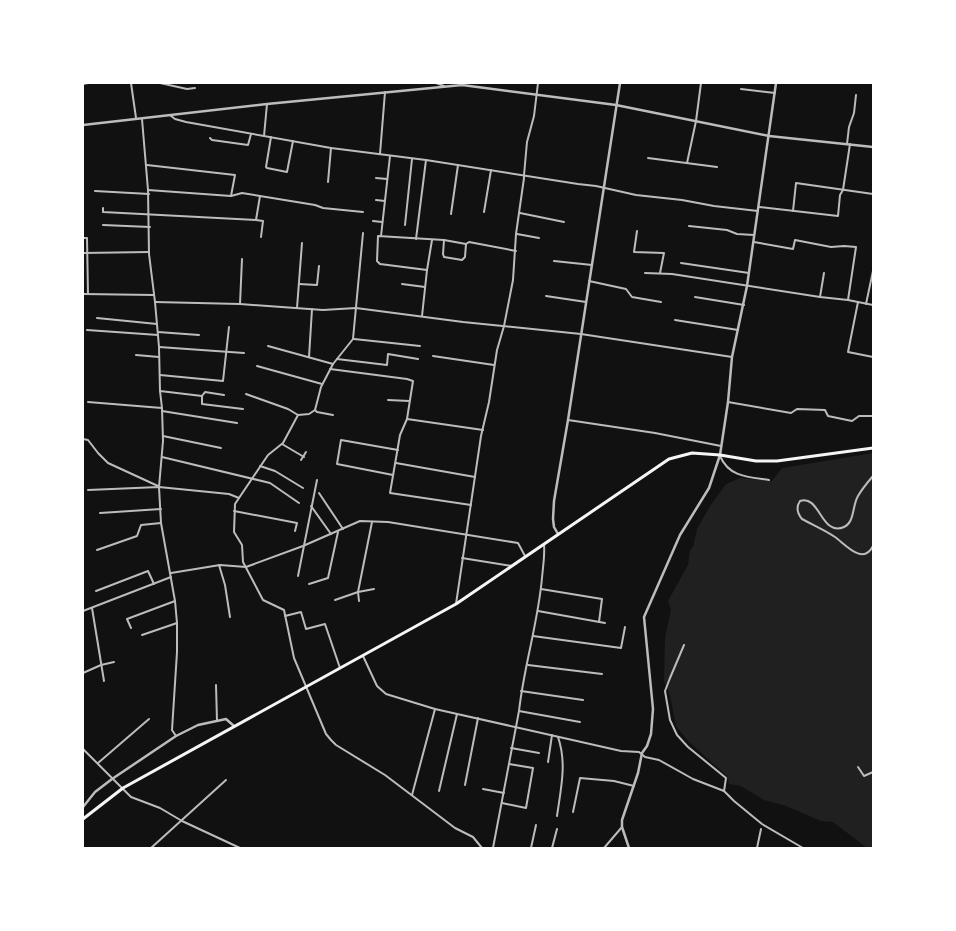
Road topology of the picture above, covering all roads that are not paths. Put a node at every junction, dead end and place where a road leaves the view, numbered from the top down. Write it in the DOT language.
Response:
graph roads {
  1 [pos="88,83"];
  2 [pos="131,83"];
  3 [pos="160,83"];
  4 [pos="436,83"];
  5 [pos="538,83"];
  6 [pos="620,83"];
  7 [pos="701,83"];
  8 [pos="776,83"];
  9 [pos="83,84"];
  10 [pos="453,84"];
  11 [pos="444,86"];
  12 [pos="195,88"];
  13 [pos="741,89"];
  14 [pos="385,92"];
  15 [pos="775,93"];
  16 [pos="537,94"];
  17 [pos="856,95"];
  18 [pos="267,104"];
  19 [pos="616,105"];
  20 [pos="170,115"];
  21 [pos="136,118"];
  22 [pos="142,118"];
  23 [pos="696,120"];
  24 [pos="83,125"];
  25 [pos="250,134"];
  26 [pos="264,136"];
  27 [pos="769,136"];
  28 [pos="271,137"];
  29 [pos="210,138"];
  30 [pos="293,141"];
  31 [pos="849,144"];
  32 [pos="873,147"];
  33 [pos="331,148"];
  34 [pos="380,155"];
  35 [pos="390,156"];
  36 [pos="648,158"];
  37 [pos="412,159"];
  38 [pos="426,160"];
  39 [pos="686,163"];
  40 [pos="147,165"];
  41 [pos="458,165"];
  42 [pos="717,167"];
  43 [pos="491,170"];
  44 [pos="524,175"];
  45 [pos="376,178"];
  46 [pos="387,180"];
  47 [pos="328,182"];
  48 [pos="604,188"];
  49 [pos="148,190"];
  50 [pos="843,190"];
  51 [pos="96,191"];
  52 [pos="149,194"];
  53 [pos="873,194"];
  54 [pos="231,196"];
  55 [pos="260,196"];
  56 [pos="376,200"];
  57 [pos="385,200"];
  58 [pos="759,207"];
  59 [pos="103,208"];
  60 [pos="759,211"];
  61 [pos="793,211"];
  62 [pos="363,212"];
  63 [pos="484,212"];
  64 [pos="520,213"];
  65 [pos="150,214"];
  66 [pos="451,214"];
  67 [pos="256,220"];
  68 [pos="373,222"];
  69 [pos="382,222"];
  70 [pos="564,222"];
  71 [pos="103,225"];
  72 [pos="405,225"];
  73 [pos="689,226"];
  74 [pos="150,227"];
  75 [pos="637,231"];
  76 [pos="362,233"];
  77 [pos="516,234"];
  78 [pos="755,235"];
  79 [pos="382,236"];
  80 [pos="261,237"];
  81 [pos="83,238"];
  82 [pos="539,238"];
  83 [pos="416,239"];
  84 [pos="432,240"];
  85 [pos="444,240"];
  86 [pos="754,242"];
  87 [pos="302,243"];
  88 [pos="466,244"];
  89 [pos="516,251"];
  90 [pos="149,252"];
  91 [pos="83,253"];
  92 [pos="88,253"];
  93 [pos="242,259"];
  94 [pos="554,261"];
  95 [pos="681,263"];
  96 [pos="592,265"];
  97 [pos="319,266"];
  98 [pos="427,270"];
  99 [pos="873,270"];
  100 [pos="645,273"];
  101 [pos="660,273"];
  102 [pos="749,273"];
  103 [pos="824,273"];
  104 [pos="589,281"];
  105 [pos="299,284"];
  106 [pos="402,284"];
  107 [pos="747,286"];
  108 [pos="426,287"];
  109 [pos="83,294"];
  110 [pos="88,294"];
  111 [pos="154,295"];
  112 [pos="546,296"];
  113 [pos="695,297"];
  114 [pos="820,297"];
  115 [pos="848,300"];
  116 [pos="155,302"];
  117 [pos="586,302"];
  118 [pos="661,302"];
  119 [pos="859,302"];
  120 [pos="240,304"];
  121 [pos="866,304"];
  122 [pos="744,305"];
  123 [pos="873,305"];
  124 [pos="297,308"];
  125 [pos="356,308"];
  126 [pos="312,309"];
  127 [pos="422,316"];
  128 [pos="97,318"];
  129 [pos="675,320"];
  130 [pos="157,324"];
  131 [pos="228,326"];
  132 [pos="504,326"];
  133 [pos="87,330"];
  134 [pos="738,330"];
  135 [pos="158,333"];
  136 [pos="581,334"];
  137 [pos="199,335"];
  138 [pos="353,339"];
  139 [pos="268,346"];
  140 [pos="420,346"];
  141 [pos="159,347"];
  142 [pos="226,352"];
  143 [pos="244,353"];
  144 [pos="136,355"];
  145 [pos="433,356"];
  146 [pos="310,357"];
  147 [pos="732,357"];
  148 [pos="873,357"];
  149 [pos="159,358"];
  150 [pos="336,358"];
  151 [pos="418,359"];
  152 [pos="333,364"];
  153 [pos="494,365"];
  154 [pos="257,366"];
  155 [pos="330,369"];
  156 [pos="159,375"];
  157 [pos="322,384"];
  158 [pos="160,391"];
  159 [pos="246,394"];
  160 [pos="224,395"];
  161 [pos="202,396"];
  162 [pos="388,400"];
  163 [pos="409,401"];
  164 [pos="88,402"];
  165 [pos="728,402"];
  166 [pos="243,409"];
  167 [pos="162,410"];
  168 [pos="315,410"];
  169 [pos="333,415"];
  170 [pos="298,416"];
  171 [pos="873,416"];
  172 [pos="406,419"];
  173 [pos="568,420"];
  174 [pos="238,423"];
  175 [pos="483,430"];
  176 [pos="163,436"];
  177 [pos="83,439"];
  178 [pos="282,444"];
  179 [pos="721,446"];
  180 [pos="222,448"];
  181 [pos="873,448"];
  182 [pos="398,450"];
  183 [pos="306,452"];
  184 [pos="720,455"];
  185 [pos="162,457"];
  186 [pos="304,457"];
  187 [pos="301,460"];
  188 [pos="396,463"];
  189 [pos="260,466"];
  190 [pos="394,475"];
  191 [pos="873,476"];
  192 [pos="475,477"];
  193 [pos="252,478"];
  194 [pos="317,480"];
  195 [pos="769,480"];
  196 [pos="159,487"];
  197 [pos="303,488"];
  198 [pos="88,490"];
  199 [pos="319,493"];
  200 [pos="239,498"];
  201 [pos="299,503"];
  202 [pos="471,505"];
  203 [pos="311,506"];
  204 [pos="161,509"];
  205 [pos="234,511"];
  206 [pos="100,513"];
  207 [pos="372,522"];
  208 [pos="161,523"];
  209 [pos="343,529"];
  210 [pos="295,531"];
  211 [pos="338,532"];
  212 [pos="331,534"];
  213 [pos="467,534"];
  214 [pos="558,534"];
  215 [pos="544,544"];
  216 [pos="303,546"];
  217 [pos="873,546"];
  218 [pos="98,550"];
  219 [pos="525,556"];
  220 [pos="462,558"];
  221 [pos="219,565"];
  222 [pos="512,566"];
  223 [pos="246,567"];
  224 [pos="171,573"];
  225 [pos="298,576"];
  226 [pos="171,577"];
  227 [pos="154,584"];
  228 [pos="309,584"];
  229 [pos="374,589"];
  230 [pos="541,589"];
  231 [pos="96,591"];
  232 [pos="358,592"];
  233 [pos="335,600"];
  234 [pos="175,601"];
  235 [pos="359,601"];
  236 [pos="456,604"];
  237 [pos="92,608"];
  238 [pos="83,611"];
  239 [pos="538,611"];
  240 [pos="285,616"];
  241 [pos="230,617"];
  242 [pos="599,622"];
  243 [pos="177,623"];
  244 [pos="605,623"];
  245 [pos="625,627"];
  246 [pos="131,628"];
  247 [pos="142,635"];
  248 [pos="533,636"];
  249 [pos="684,645"];
  250 [pos="362,655"];
  251 [pos="114,662"];
  252 [pos="101,665"];
  253 [pos="527,665"];
  254 [pos="340,668"];
  255 [pos="83,673"];
  256 [pos="602,674"];
  257 [pos="104,682"];
  258 [pos="216,685"];
  259 [pos="305,687"];
  260 [pos="521,691"];
  261 [pos="583,700"];
  262 [pos="435,709"];
  263 [pos="519,711"];
  264 [pos="457,714"];
  265 [pos="478,718"];
  266 [pos="149,719"];
  267 [pos="216,721"];
  268 [pos="580,722"];
  269 [pos="234,726"];
  270 [pos="515,727"];
  271 [pos="552,735"];
  272 [pos="176,736"];
  273 [pos="558,737"];
  274 [pos="511,748"];
  275 [pos="84,751"];
  276 [pos="539,753"];
  277 [pos="642,754"];
  278 [pos="548,762"];
  279 [pos="98,763"];
  280 [pos="509,764"];
  281 [pos="858,767"];
  282 [pos="873,772"];
  283 [pos="112,778"];
  284 [pos="226,780"];
  285 [pos="465,785"];
  286 [pos="634,786"];
  287 [pos="123,788"];
  288 [pos="484,788"];
  289 [pos="439,791"];
  290 [pos="724,791"];
  291 [pos="504,793"];
  292 [pos="412,795"];
  293 [pos="502,803"];
  294 [pos="83,807"];
  295 [pos="573,812"];
  296 [pos="557,816"];
  297 [pos="83,819"];
  298 [pos="182,821"];
  299 [pos="536,825"];
  300 [pos="622,826"];
  301 [pos="557,829"];
  302 [pos="761,829"];
  303 [pos="151,848"];
  304 [pos="240,848"];
  305 [pos="482,848"];
  306 [pos="493,848"];
  307 [pos="530,848"];
  308 [pos="552,848"];
  309 [pos="604,848"];
  310 [pos="629,848"];
  311 [pos="757,848"];
  312 [pos="803,848"];
  1 -- 9 [label="street"];
  2 -- 21 [label="street"];
  3 -- 12 [label="street"];
  4 -- 11 [label="street"];
  5 -- 16 [label="street"];
  6 -- 19 [label="street"];
  7 -- 23 [label="street"];
  8 -- 15 [label="street"];
  10 -- 11 [label="street"];
  10 -- 16 [label="street"];
  11 -- 14 [label="street"];
  13 -- 15 [label="street"];
  14 -- 18 [label="street"];
  14 -- 34 [label="street"];
  15 -- 27 [label="street"];
  16 -- 19 [label="street"];
  16 -- 44 [label="street"];
  17 -- 31 [label="street"];
  18 -- 20 [label="street"];
  18 -- 26 [label="street"];
  19 -- 23 [label="street"];
  19 -- 48 [label="street"];
  20 -- 22 [label="street"];
  20 -- 25 [label="street"];
  21 -- 22 [label="street"];
  21 -- 24 [label="street"];
  22 -- 40 [label="street"];
  23 -- 27 [label="street"];
  23 -- 39 [label="street"];
  25 -- 26 [label="street"];
  25 -- 29 [label="street"];
  26 -- 28 [label="street"];
  27 -- 31 [label="street"];
  27 -- 58 [label="street"];
  28 -- 30 [label="street"];
  28 -- 30 [label="street"];
  30 -- 33 [label="street"];
  31 -- 32 [label="street"];
  31 -- 50 [label="street"];
  33 -- 34 [label="street"];
  33 -- 47 [label="street"];
  34 -- 35 [label="street"];
  35 -- 37 [label="street"];
  35 -- 46 [label="street"];
  36 -- 39 [label="street"];
  37 -- 38 [label="street"];
  37 -- 72 [label="street"];
  38 -- 41 [label="street"];
  38 -- 83 [label="street"];
  39 -- 42 [label="street"];
  40 -- 49 [label="street"];
  40 -- 54 [label="street"];
  41 -- 43 [label="street"];
  41 -- 66 [label="street"];
  43 -- 44 [label="street"];
  43 -- 63 [label="street"];
  44 -- 48 [label="street"];
  44 -- 64 [label="street"];
  45 -- 46 [label="street"];
  46 -- 57 [label="street"];
  48 -- 60 [label="street"];
  48 -- 96 [label="street"];
  49 -- 52 [label="street"];
  49 -- 54 [label="street"];
  50 -- 53 [label="street"];
  50 -- 61 [label="street"];
  50 -- 61 [label="street"];
  51 -- 52 [label="street"];
  52 -- 65 [label="street"];
  54 -- 55 [label="street"];
  55 -- 62 [label="street"];
  55 -- 67 [label="street"];
  56 -- 57 [label="street"];
  57 -- 69 [label="street"];
  58 -- 60 [label="street"];
  58 -- 61 [label="street"];
  59 -- 65 [label="street"];
  60 -- 78 [label="street"];
  64 -- 70 [label="street"];
  64 -- 77 [label="street"];
  65 -- 67 [label="street"];
  65 -- 74 [label="street"];
  67 -- 80 [label="street"];
  68 -- 69 [label="street"];
  69 -- 79 [label="street"];
  71 -- 74 [label="street"];
  73 -- 78 [label="street"];
  74 -- 90 [label="street"];
  75 -- 101 [label="street"];
  76 -- 125 [label="street"];
  77 -- 82 [label="street"];
  77 -- 89 [label="street"];
  78 -- 86 [label="street"];
  79 -- 83 [label="street"];
  79 -- 98 [label="street"];
  81 -- 92 [label="street"];
  83 -- 84 [label="street"];
  84 -- 85 [label="street"];
  84 -- 98 [label="street"];
  85 -- 88 [label="street"];
  85 -- 88 [label="street"];
  86 -- 102 [label="street"];
  86 -- 115 [label="street"];
  87 -- 105 [label="street"];
  88 -- 89 [label="street"];
  89 -- 132 [label="street"];
  90 -- 92 [label="street"];
  90 -- 111 [label="street"];
  91 -- 92 [label="street"];
  92 -- 110 [label="street"];
  93 -- 120 [label="street"];
  94 -- 96 [label="street"];
  95 -- 102 [label="street"];
  96 -- 104 [label="street"];
  97 -- 105 [label="street"];
  98 -- 108 [label="street"];
  99 -- 121 [label="street"];
  100 -- 101 [label="street"];
  101 -- 107 [label="street"];
  102 -- 107 [label="street"];
  103 -- 114 [label="street"];
  104 -- 117 [label="street"];
  104 -- 118 [label="street"];
  105 -- 124 [label="street"];
  106 -- 108 [label="street"];
  107 -- 114 [label="street"];
  107 -- 122 [label="street"];
  108 -- 127 [label="street"];
  109 -- 110 [label="street"];
  110 -- 111 [label="street"];
  111 -- 116 [label="street"];
  112 -- 117 [label="street"];
  113 -- 122 [label="street"];
  114 -- 115 [label="street"];
  115 -- 119 [label="street"];
  116 -- 120 [label="street"];
  116 -- 130 [label="street"];
  117 -- 136 [label="street"];
  119 -- 121 [label="street"];
  119 -- 148 [label="street"];
  120 -- 124 [label="street"];
  121 -- 123 [label="street"];
  122 -- 134 [label="street"];
  124 -- 126 [label="street"];
  125 -- 126 [label="street"];
  125 -- 127 [label="street"];
  125 -- 138 [label="street"];
  126 -- 146 [label="street"];
  127 -- 132 [label="street"];
  128 -- 130 [label="street"];
  129 -- 134 [label="street"];
  130 -- 135 [label="street"];
  131 -- 142 [label="street"];
  132 -- 136 [label="street"];
  132 -- 153 [label="street"];
  133 -- 135 [label="street"];
  134 -- 147 [label="street"];
  135 -- 137 [label="street"];
  135 -- 141 [label="street"];
  136 -- 147 [label="street"];
  136 -- 173 [label="street"];
  138 -- 140 [label="street"];
  138 -- 150 [label="street"];
  139 -- 146 [label="street"];
  141 -- 142 [label="street"];
  141 -- 149 [label="street"];
  142 -- 143 [label="street"];
  142 -- 156 [label="street"];
  144 -- 149 [label="street"];
  145 -- 153 [label="street"];
  146 -- 152 [label="street"];
  147 -- 165 [label="street"];
  149 -- 156 [label="street"];
  150 -- 151 [label="street"];
  150 -- 152 [label="street"];
  152 -- 155 [label="street"];
  153 -- 175 [label="street"];
  154 -- 157 [label="street"];
  155 -- 157 [label="street"];
  155 -- 163 [label="street"];
  156 -- 158 [label="street"];
  157 -- 168 [label="street"];
  158 -- 161 [label="street"];
  158 -- 167 [label="street"];
  159 -- 170 [label="street"];
  160 -- 161 [label="street"];
  161 -- 166 [label="street"];
  162 -- 163 [label="street"];
  163 -- 172 [label="street"];
  164 -- 167 [label="street"];
  165 -- 171 [label="street"];
  165 -- 179 [label="street"];
  167 -- 174 [label="street"];
  167 -- 176 [label="street"];
  168 -- 169 [label="street"];
  168 -- 170 [label="street"];
  170 -- 178 [label="street"];
  172 -- 175 [label="street"];
  172 -- 182 [label="street"];
  173 -- 179 [label="street"];
  173 -- 214 [label="street"];
  175 -- 192 [label="street"];
  176 -- 180 [label="street"];
  176 -- 185 [label="street"];
  177 -- 196 [label="street"];
  178 -- 186 [label="street"];
  178 -- 189 [label="street"];
  179 -- 184 [label="street"];
  181 -- 184 [label="main road"];
  182 -- 188 [label="street"];
  182 -- 190 [label="street"];
  183 -- 186 [label="street"];
  184 -- 195 [label="street"];
  184 -- 214 [label="main road"];
  184 -- 277 [label="street"];
  185 -- 193 [label="street"];
  185 -- 196 [label="street"];
  186 -- 187 [label="street"];
  188 -- 190 [label="street"];
  188 -- 192 [label="street"];
  189 -- 193 [label="street"];
  189 -- 197 [label="street"];
  190 -- 202 [label="street"];
  191 -- 217 [label="street"];
  192 -- 202 [label="street"];
  193 -- 200 [label="street"];
  193 -- 201 [label="street"];
  194 -- 203 [label="street"];
  196 -- 198 [label="street"];
  196 -- 200 [label="street"];
  196 -- 204 [label="street"];
  199 -- 209 [label="street"];
  200 -- 205 [label="street"];
  202 -- 213 [label="street"];
  203 -- 212 [label="street"];
  203 -- 216 [label="street"];
  204 -- 206 [label="street"];
  204 -- 208 [label="street"];
  205 -- 210 [label="street"];
  205 -- 223 [label="street"];
  207 -- 209 [label="street"];
  207 -- 213 [label="street"];
  207 -- 232 [label="street"];
  208 -- 218 [label="street"];
  208 -- 224 [label="street"];
  209 -- 211 [label="street"];
  211 -- 212 [label="street"];
  211 -- 228 [label="street"];
  212 -- 216 [label="street"];
  213 -- 219 [label="street"];
  213 -- 220 [label="street"];
  214 -- 215 [label="main road"];
  215 -- 219 [label="main road"];
  215 -- 230 [label="street"];
  216 -- 223 [label="street"];
  216 -- 225 [label="street"];
  219 -- 222 [label="main road"];
  220 -- 222 [label="street"];
  220 -- 236 [label="street"];
  221 -- 223 [label="street"];
  221 -- 224 [label="street"];
  221 -- 241 [label="street"];
  222 -- 236 [label="main road"];
  223 -- 240 [label="street"];
  224 -- 226 [label="street"];
  226 -- 227 [label="street"];
  226 -- 234 [label="street"];
  227 -- 231 [label="street"];
  227 -- 237 [label="street"];
  229 -- 232 [label="street"];
  230 -- 239 [label="street"];
  230 -- 242 [label="street"];
  232 -- 233 [label="street"];
  232 -- 235 [label="street"];
  234 -- 243 [label="street"];
  234 -- 246 [label="street"];
  236 -- 250 [label="main road"];
  237 -- 238 [label="street"];
  237 -- 252 [label="street"];
  239 -- 242 [label="street"];
  239 -- 248 [label="street"];
  240 -- 254 [label="street"];
  240 -- 259 [label="street"];
  242 -- 244 [label="street"];
  243 -- 247 [label="street"];
  243 -- 272 [label="street"];
  245 -- 248 [label="street"];
  248 -- 253 [label="street"];
  249 -- 290 [label="street"];
  250 -- 254 [label="main road"];
  250 -- 262 [label="street"];
  251 -- 252 [label="street"];
  252 -- 255 [label="street"];
  252 -- 257 [label="street"];
  253 -- 256 [label="street"];
  253 -- 260 [label="street"];
  254 -- 259 [label="main road"];
  258 -- 267 [label="street"];
  259 -- 269 [label="main road"];
  259 -- 292 [label="street"];
  260 -- 261 [label="street"];
  260 -- 263 [label="street"];
  262 -- 264 [label="street"];
  262 -- 292 [label="street"];
  263 -- 268 [label="street"];
  263 -- 270 [label="street"];
  264 -- 265 [label="street"];
  264 -- 289 [label="street"];
  265 -- 270 [label="street"];
  265 -- 285 [label="street"];
  266 -- 279 [label="street"];
  267 -- 269 [label="street"];
  267 -- 272 [label="street"];
  269 -- 287 [label="main road"];
  270 -- 271 [label="street"];
  270 -- 274 [label="street"];
  271 -- 273 [label="street"];
  271 -- 278 [label="street"];
  272 -- 283 [label="street"];
  273 -- 277 [label="street"];
  273 -- 296 [label="street"];
  274 -- 276 [label="street"];
  274 -- 280 [label="street"];
  275 -- 279 [label="street"];
  277 -- 286 [label="street"];
  277 -- 290 [label="street"];
  279 -- 283 [label="street"];
  280 -- 291 [label="street"];
  280 -- 293 [label="street"];
  281 -- 282 [label="street"];
  283 -- 287 [label="street"];
  283 -- 294 [label="street"];
  284 -- 298 [label="street"];
  286 -- 295 [label="street"];
  286 -- 300 [label="street"];
  287 -- 297 [label="main road"];
  287 -- 298 [label="street"];
  288 -- 291 [label="street"];
  290 -- 312 [label="street"];
  291 -- 293 [label="street"];
  292 -- 305 [label="street"];
  293 -- 306 [label="street"];
  298 -- 303 [label="street"];
  298 -- 304 [label="street"];
  299 -- 307 [label="street"];
  300 -- 309 [label="street"];
  300 -- 310 [label="street"];
  301 -- 308 [label="street"];
  302 -- 311 [label="street"];
}
